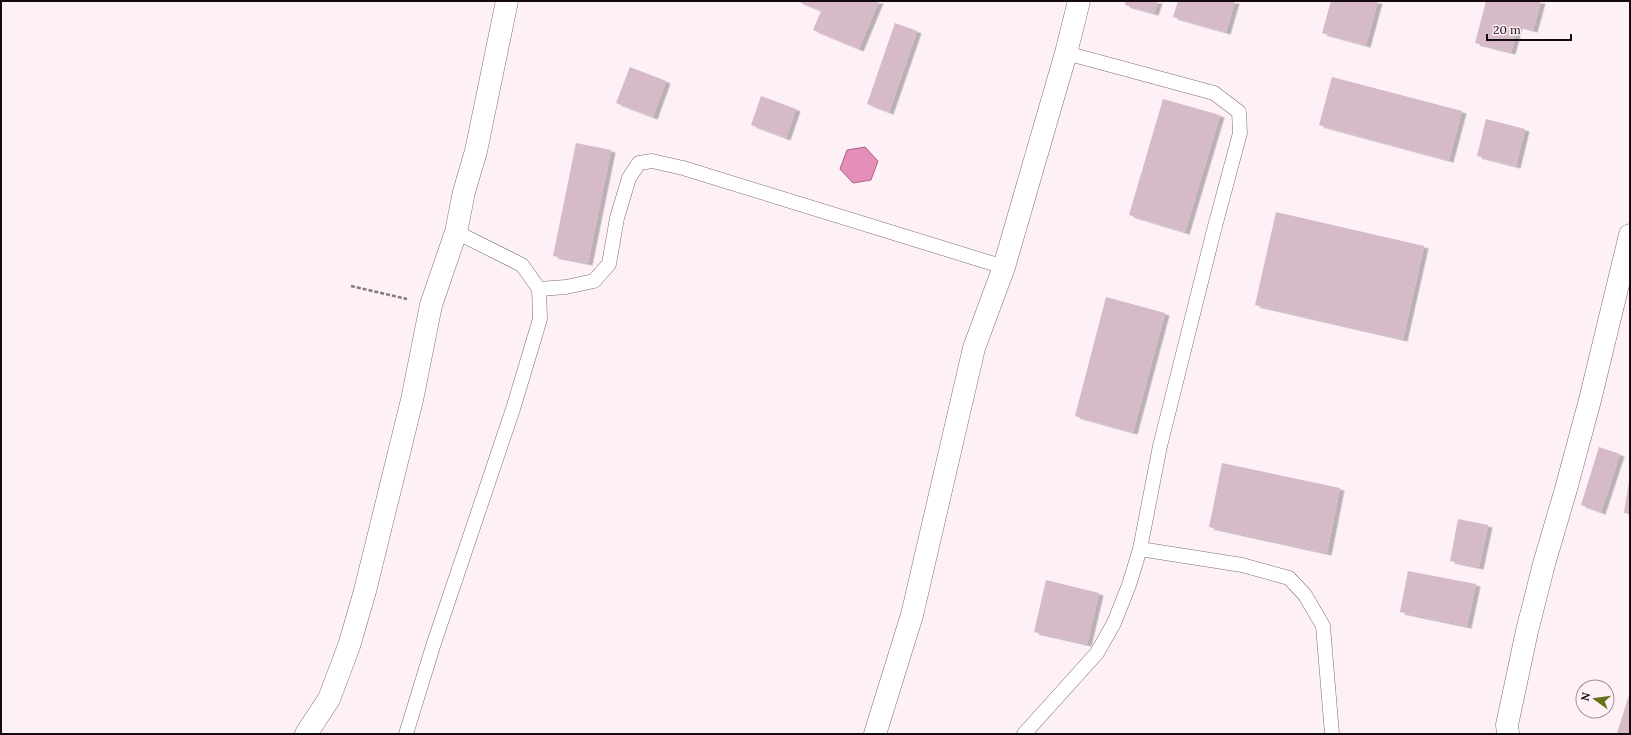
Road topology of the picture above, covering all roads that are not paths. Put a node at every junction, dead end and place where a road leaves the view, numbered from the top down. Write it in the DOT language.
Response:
graph roads {
  1 [pos="507,1"];
  2 [pos="1079,1"];
  3 [pos="1066,53"];
  4 [pos="456,232"];
  5 [pos="1630,235"];
  6 [pos="1004,267"];
  7 [pos="539,289"];
  8 [pos="1140,549"];
  9 [pos="306,734"];
  10 [pos="406,734"];
  11 [pos="875,734"];
  12 [pos="1024,734"];
  13 [pos="1332,734"];
  14 [pos="1508,734"];
  1 -- 4 [label="street"];
  2 -- 3 [label="street"];
  3 -- 6 [label="street"];
  3 -- 8 [label="lane"];
  4 -- 7 [label="lane"];
  4 -- 9 [label="street"];
  5 -- 14 [label="street"];
  6 -- 7 [label="lane"];
  6 -- 11 [label="street"];
  7 -- 10 [label="lane"];
  8 -- 12 [label="lane"];
  8 -- 13 [label="lane"];
}
